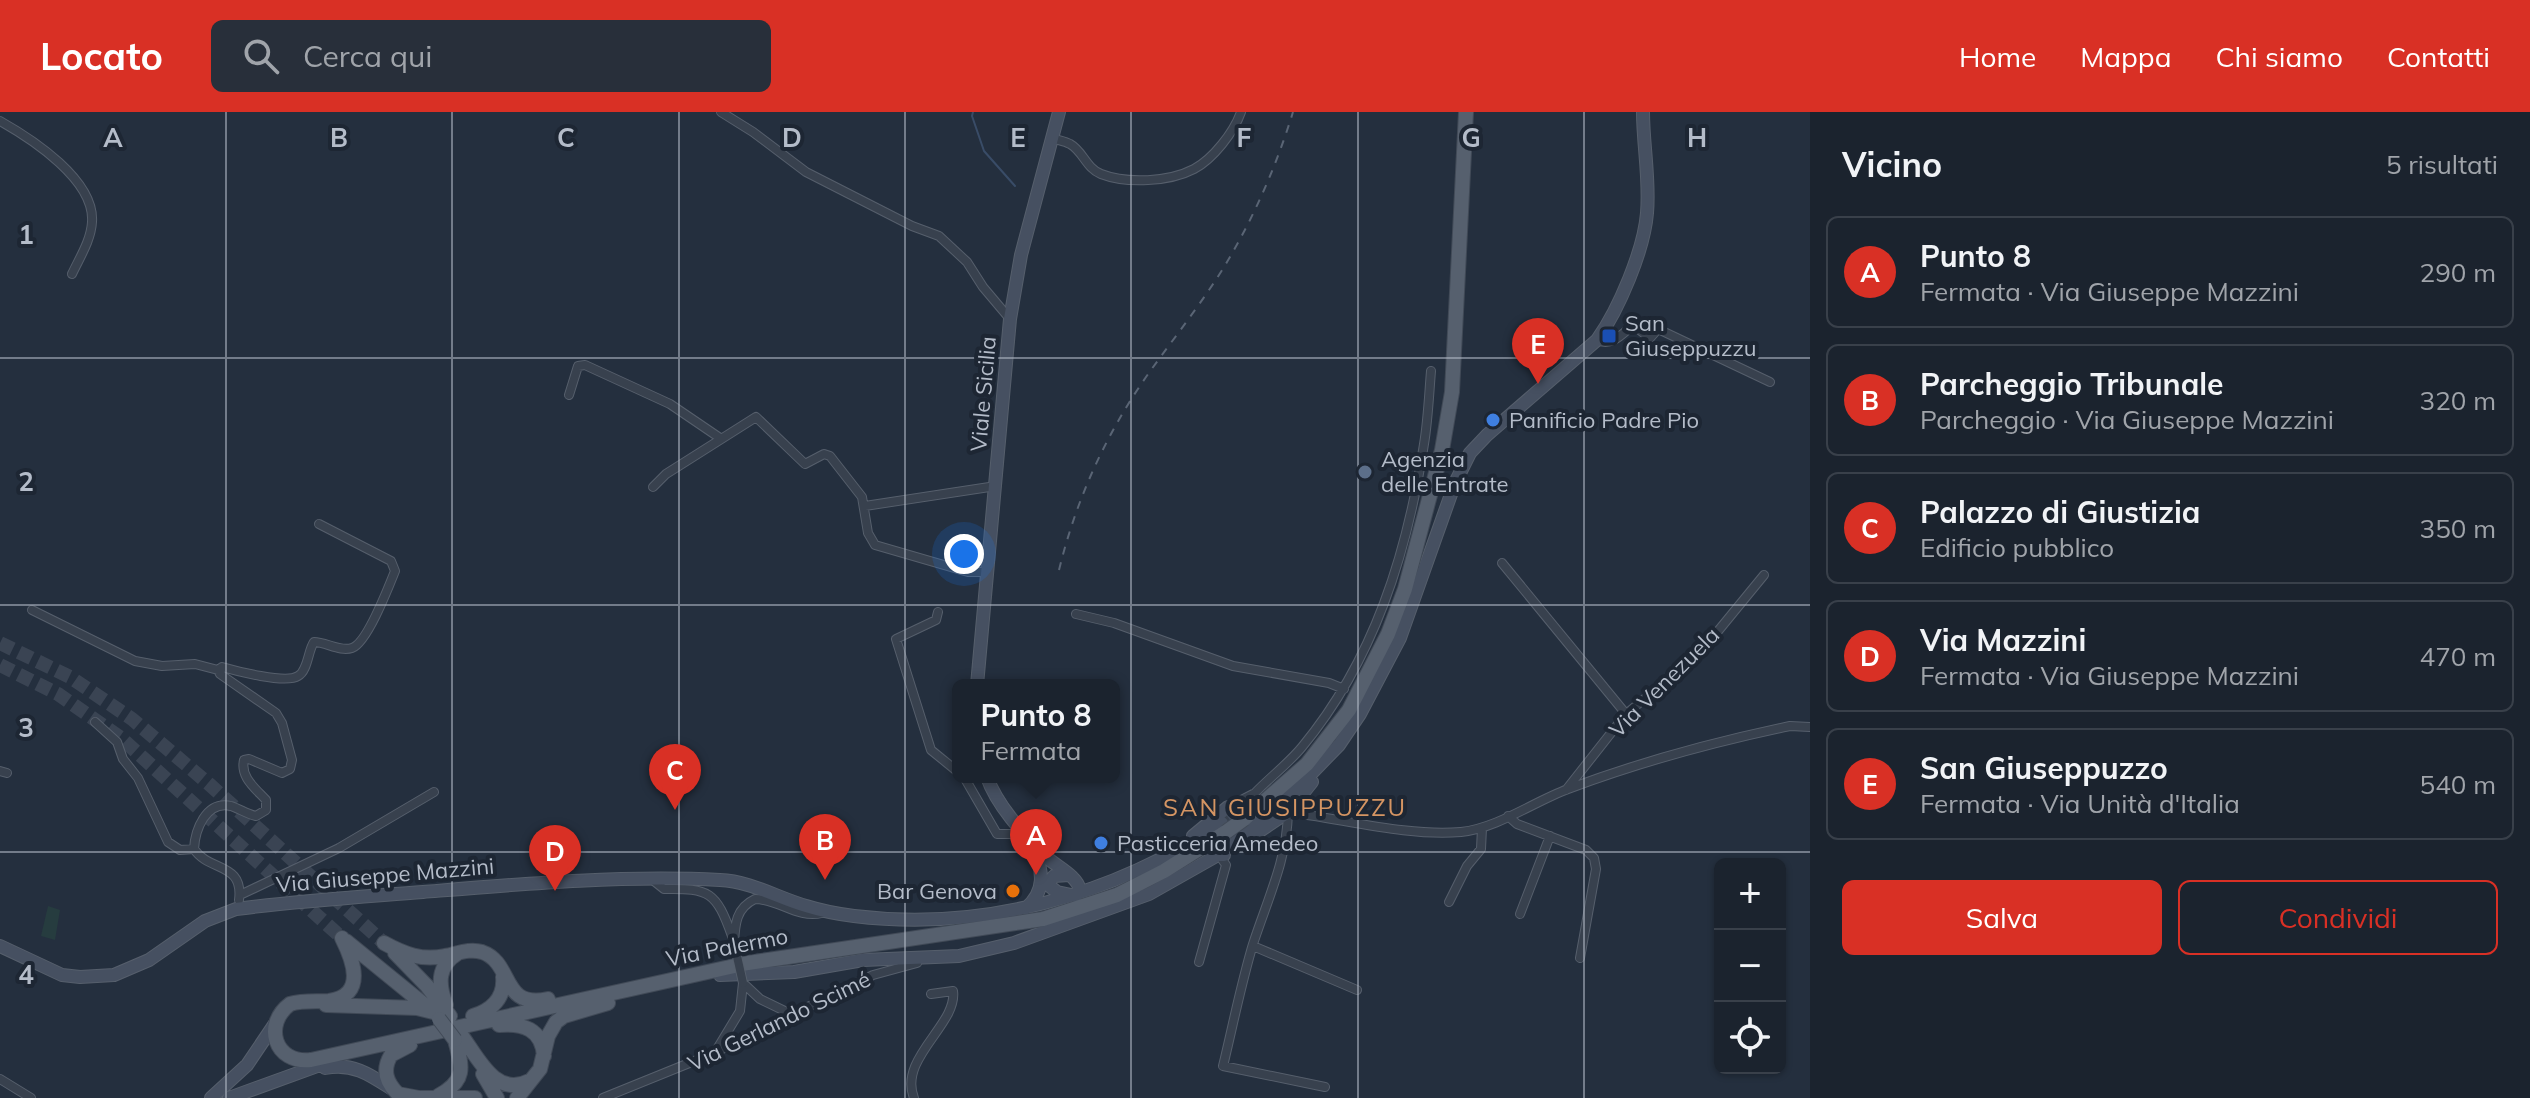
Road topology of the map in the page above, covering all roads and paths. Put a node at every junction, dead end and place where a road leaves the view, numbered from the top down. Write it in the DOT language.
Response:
graph roads {
  1 [pos="721,112"];
  2 [pos="1059,112"];
  3 [pos="1241,112"];
  4 [pos="1466,112"];
  5 [pos="1643,112"];
  6 [pos="0,121"];
  7 [pos="1052,138"];
  8 [pos="72,274"];
  9 [pos="1010,319"];
  10 [pos="1597,340"];
  11 [pos="1431,371"];
  12 [pos="1770,382"];
  13 [pos="569,395"];
  14 [pos="720,438"];
  15 [pos="996,486"];
  16 [pos="653,487"];
  17 [pos="865,506"];
  18 [pos="319,524"];
  19 [pos="1502,563"];
  20 [pos="988,572"];
  21 [pos="1764,575"];
  22 [pos="32,610"];
  23 [pos="938,612"];
  24 [pos="1076,614"];
  25 [pos="218,670"];
  26 [pos="978,679"];
  27 [pos="1344,689"];
  28 [pos="1626,714"];
  29 [pos="95,722"];
  30 [pos="1810,727"];
  31 [pos="1331,753"];
  32 [pos="952,767"];
  33 [pos="1306,779"];
  34 [pos="967,783"];
  35 [pos="989,783"];
  36 [pos="1565,790"];
  37 [pos="434,792"];
  38 [pos="1288,812"];
  39 [pos="1508,816"];
  40 [pos="1238,818"];
  41 [pos="1271,818"];
  42 [pos="1482,828"];
  43 [pos="1287,829"];
  44 [pos="1228,831"];
  45 [pos="1550,836"];
  46 [pos="1028,838"];
  47 [pos="194,849"];
  48 [pos="1218,855"];
  49 [pos="1070,876"];
  50 [pos="1123,876"];
  51 [pos="1045,880"];
  52 [pos="654,881"];
  53 [pos="240,895"];
  54 [pos="1076,896"];
  55 [pos="1449,902"];
  56 [pos="1029,905"];
  57 [pos="236,909"];
  58 [pos="829,911"];
  59 [pos="1520,914"];
  60 [pos="919,937"];
  61 [pos="734,943"];
  62 [pos="0,946"];
  63 [pos="848,946"];
  64 [pos="1253,946"];
  65 [pos="461,952"];
  66 [pos="959,956"];
  67 [pos="1580,958"];
  68 [pos="1199,962"];
  69 [pos="501,969"];
  70 [pos="669,981"];
  71 [pos="743,983"];
  72 [pos="1357,990"];
  73 [pos="931,994"];
  74 [pos="306,1002"];
  75 [pos="791,1014"];
  76 [pos="278,1018"];
  77 [pos="448,1025"];
  78 [pos="407,1038"];
  79 [pos="376,1046"];
  80 [pos="714,1053"];
  81 [pos="544,1056"];
  82 [pos="286,1076"];
  83 [pos="533,1078"];
  84 [pos="0,1079"];
  85 [pos="1325,1087"];
  86 [pos="398,1094"];
  87 [pos="436,1097"];
  88 [pos="31,1098"];
  89 [pos="211,1098"];
  90 [pos="229,1098"];
  91 [pos="475,1098"];
  92 [pos="496,1098"];
  93 [pos="517,1098"];
  94 [pos="603,1098"];
  95 [pos="914,1098"];
  1 -- 9 [label="street"];
  2 -- 7 [label="street, Viale Sicilia"];
  3 -- 7 [label="street"];
  4 -- 40 [label="main road, Via Palermo"];
  5 -- 10 [label="street"];
  6 -- 8 [label="street"];
  7 -- 9 [label="street, Viale Sicilia"];
  9 -- 15 [label="street, Viale Sicilia"];
  10 -- 12 [label="street"];
  10 -- 31 [label="street"];
  11 -- 27 [label="street"];
  13 -- 14 [label="street"];
  14 -- 16 [label="street"];
  14 -- 17 [label="street"];
  15 -- 17 [label="street"];
  15 -- 20 [label="street, Viale Sicilia"];
  17 -- 20 [label="street"];
  18 -- 25 [label="street"];
  19 -- 28 [label="street"];
  20 -- 26 [label="street, Viale Sicilia"];
  21 -- 28 [label="street, Via Venezuela"];
  22 -- 25 [label="street"];
  23 -- 32 [label="street"];
  24 -- 27 [label="street"];
  25 -- 47 [label="street"];
  27 -- 40 [label="street"];
  28 -- 36 [label="street, Via Venezuela"];
  29 -- 47 [label="street"];
  30 -- 36 [label="street, Via Venezuela"];
  31 -- 33 [label="street"];
  31 -- 38 [label="street"];
  33 -- 38 [label="street"];
  33 -- 41 [label="street"];
  34 -- 46 [label="street"];
  35 -- 46 [label="street"];
  36 -- 39 [label="street, Via Venezuela"];
  37 -- 53 [label="street"];
  38 -- 41 [label="street"];
  38 -- 42 [label="street, Via Venezuela"];
  38 -- 43 [label="street"];
  39 -- 42 [label="street, Via Venezuela"];
  39 -- 45 [label="street"];
  40 -- 41 [label="street"];
  40 -- 44 [label="main road, Via Palermo, bridge"];
  41 -- 43 [label="street"];
  41 -- 44 [label="street"];
  42 -- 55 [label="street"];
  43 -- 64 [label="street"];
  44 -- 48 [label="street"];
  44 -- 50 [label="street, Via Giuseppe Mazzini"];
  44 -- 60 [label="main road, Via Palermo"];
  45 -- 59 [label="street"];
  45 -- 67 [label="street"];
  46 -- 49 [label="street"];
  46 -- 51 [label="street"];
  47 -- 53 [label="street"];
  48 -- 66 [label="street"];
  48 -- 68 [label="street"];
  49 -- 50 [label="street, Via Giuseppe Mazzini"];
  49 -- 51 [label="street"];
  49 -- 54 [label="street"];
  50 -- 54 [label="street, Via Giuseppe Mazzini"];
  51 -- 54 [label="street"];
  51 -- 56 [label="street"];
  52 -- 57 [label="street, Via Giuseppe Mazzini"];
  52 -- 58 [label="street, Via Giuseppe Mazzini"];
  52 -- 61 [label="street"];
  53 -- 57 [label="street"];
  54 -- 56 [label="street, Via Giuseppe Mazzini"];
  56 -- 58 [label="street, Via Giuseppe Mazzini"];
  56 -- 60 [label="street"];
  57 -- 62 [label="street, Via Giuseppe Mazzini"];
  58 -- 61 [label="street"];
  60 -- 63 [label="main road, Via Palermo"];
  61 -- 71 [label="street, bridge"];
  63 -- 69 [label="main road"];
  63 -- 70 [label="main road, Via Palermo"];
  64 -- 72 [label="street"];
  64 -- 85 [label="street"];
  65 -- 69 [label="main road"];
  65 -- 77 [label="main road"];
  65 -- 77 [label="main road"];
  66 -- 70 [label="street"];
  66 -- 75 [label="street, Via Gerlando Scimé"];
  69 -- 78 [label="main road"];
  70 -- 77 [label="main road, Via Palermo"];
  70 -- 81 [label="main road"];
  71 -- 75 [label="street"];
  71 -- 80 [label="street"];
  73 -- 95 [label="street"];
  74 -- 76 [label="main road"];
  74 -- 77 [label="main road"];
  74 -- 77 [label="main road"];
  75 -- 80 [label="street, Via Gerlando Scimé"];
  76 -- 79 [label="main road"];
  76 -- 89 [label="street"];
  77 -- 78 [label="main road, Via Palermo"];
  77 -- 81 [label="main road"];
  77 -- 83 [label="main road"];
  77 -- 86 [label="main road"];
  77 -- 87 [label="main road"];
  77 -- 92 [label="main road"];
  78 -- 79 [label="main road, Via Palermo"];
  79 -- 82 [label="street, Via Palermo"];
  80 -- 94 [label="street, Via Gerlando Scimé"];
  81 -- 83 [label="main road"];
  82 -- 86 [label="street"];
  82 -- 90 [label="street, Via Palermo"];
  83 -- 93 [label="main road"];
  84 -- 88 [label="street"];
  86 -- 87 [label="main road"];
  87 -- 91 [label="main road"];
}
